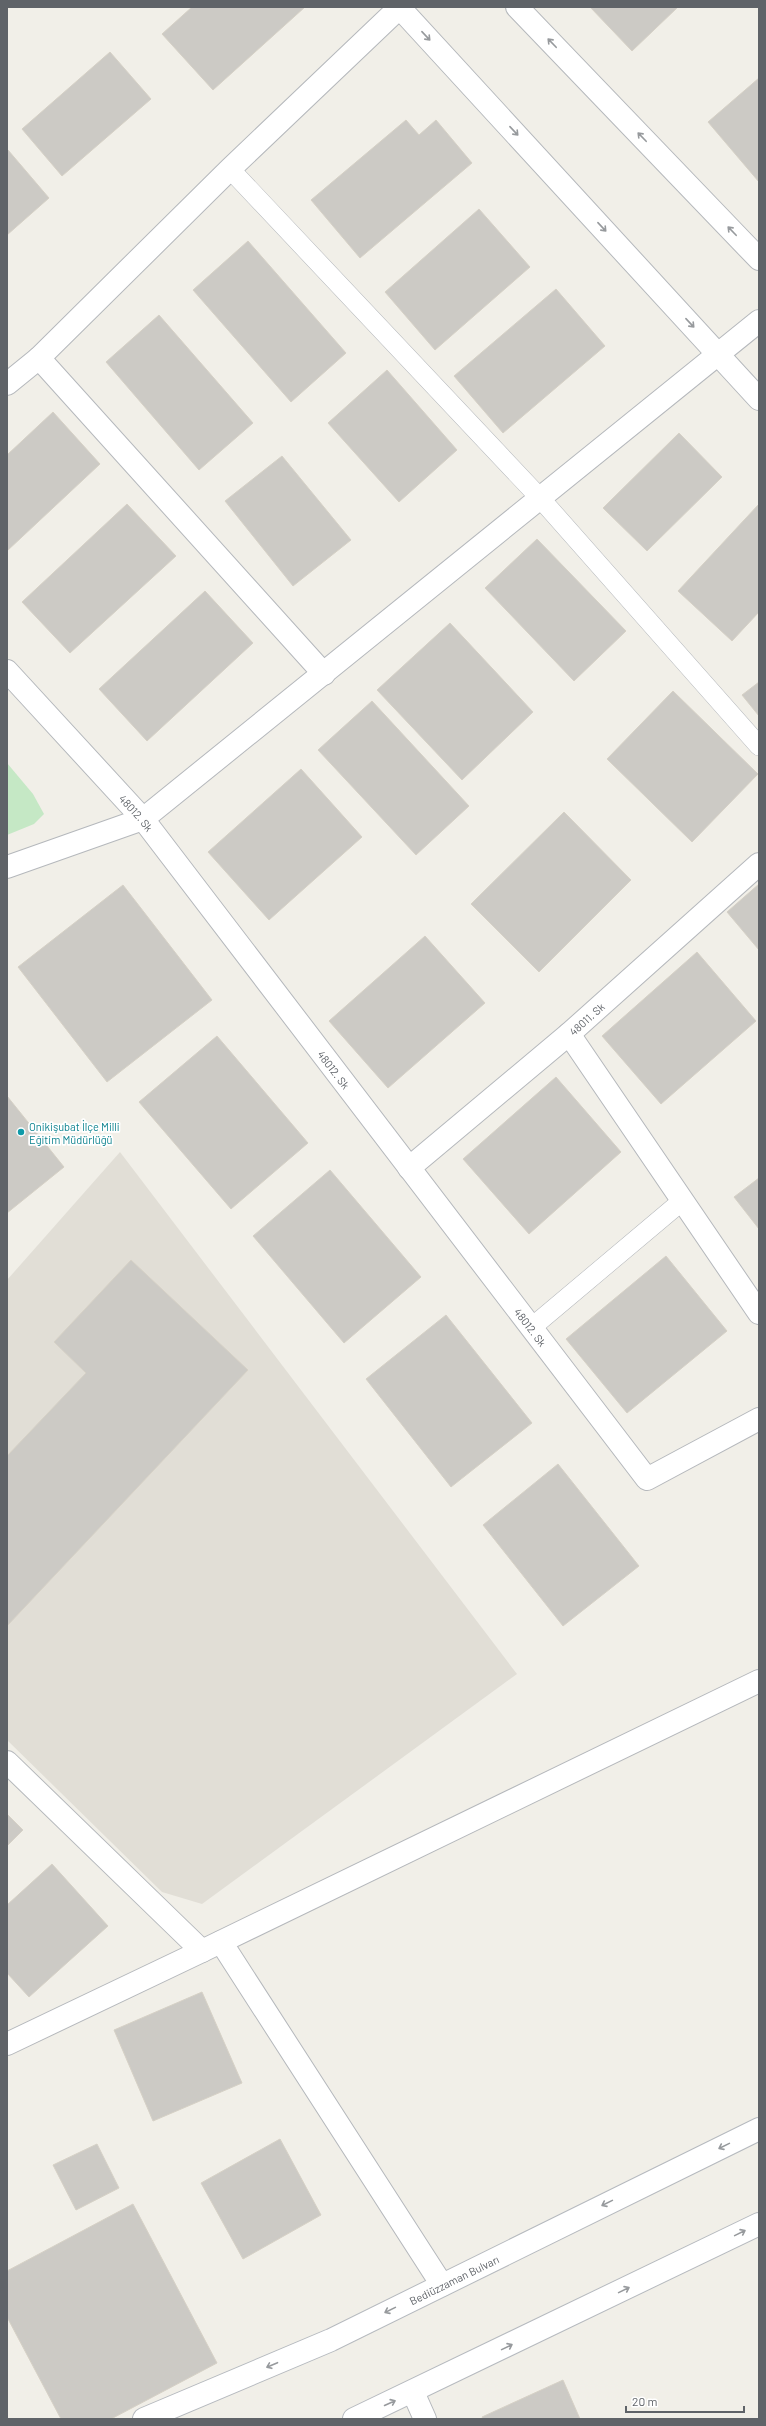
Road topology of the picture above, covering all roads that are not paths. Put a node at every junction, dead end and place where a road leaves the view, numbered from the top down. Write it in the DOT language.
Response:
graph roads {
  1 [pos="400,7"];
  2 [pos="517,7"];
  3 [pos="230,169"];
  4 [pos="759,259"];
  5 [pos="759,321"];
  6 [pos="718,354"];
  7 [pos="39,358"];
  8 [pos="7,384"];
  9 [pos="759,399"];
  10 [pos="540,498"];
  11 [pos="7,671"];
  12 [pos="324,674"];
  13 [pos="759,746"];
  14 [pos="144,819"];
  15 [pos="759,864"];
  16 [pos="7,867"];
  17 [pos="569,1034"];
  18 [pos="409,1168"];
  19 [pos="682,1201"];
  20 [pos="759,1313"];
  21 [pos="531,1328"];
  22 [pos="759,1419"];
  23 [pos="759,1681"];
  24 [pos="7,1762"];
  25 [pos="212,1947"];
  26 [pos="7,2044"];
  27 [pos="759,2129"];
  28 [pos="759,2224"];
  29 [pos="442,2285"];
  30 [pos="414,2392"];
  31 [pos="144,2419"];
  32 [pos="354,2419"];
  33 [pos="425,2419"];
  1 -- 3 [label="street"];
  1 -- 6 [label="street, one-way"];
  4 -- 2 [label="street, one-way"];
  3 -- 7 [label="street"];
  3 -- 10 [label="lane"];
  5 -- 6 [label="street"];
  6 -- 9 [label="street"];
  6 -- 10 [label="street"];
  7 -- 8 [label="street"];
  7 -- 12 [label="street"];
  10 -- 12 [label="street"];
  10 -- 13 [label="lane"];
  11 -- 14 [label="street, 48012. Sk"];
  12 -- 14 [label="street"];
  14 -- 16 [label="street"];
  14 -- 18 [label="street, 48012. Sk"];
  15 -- 17 [label="street, 48011. Sk"];
  17 -- 18 [label="street, 48011. Sk"];
  17 -- 19 [label="street"];
  18 -- 21 [label="street, 48012. Sk"];
  19 -- 20 [label="street"];
  19 -- 21 [label="lane"];
  21 -- 22 [label="street, 48012. Sk"];
  23 -- 25 [label="street"];
  24 -- 25 [label="street"];
  25 -- 26 [label="street"];
  25 -- 29 [label="street"];
  27 -- 29 [label="street, Bediüzzaman Bulvarı, one-way"];
  30 -- 28 [label="street, one-way"];
  29 -- 31 [label="street, Bediüzzaman Bulvarı, one-way"];
  32 -- 30 [label="street, one-way"];
  30 -- 33 [label="street"];
}
